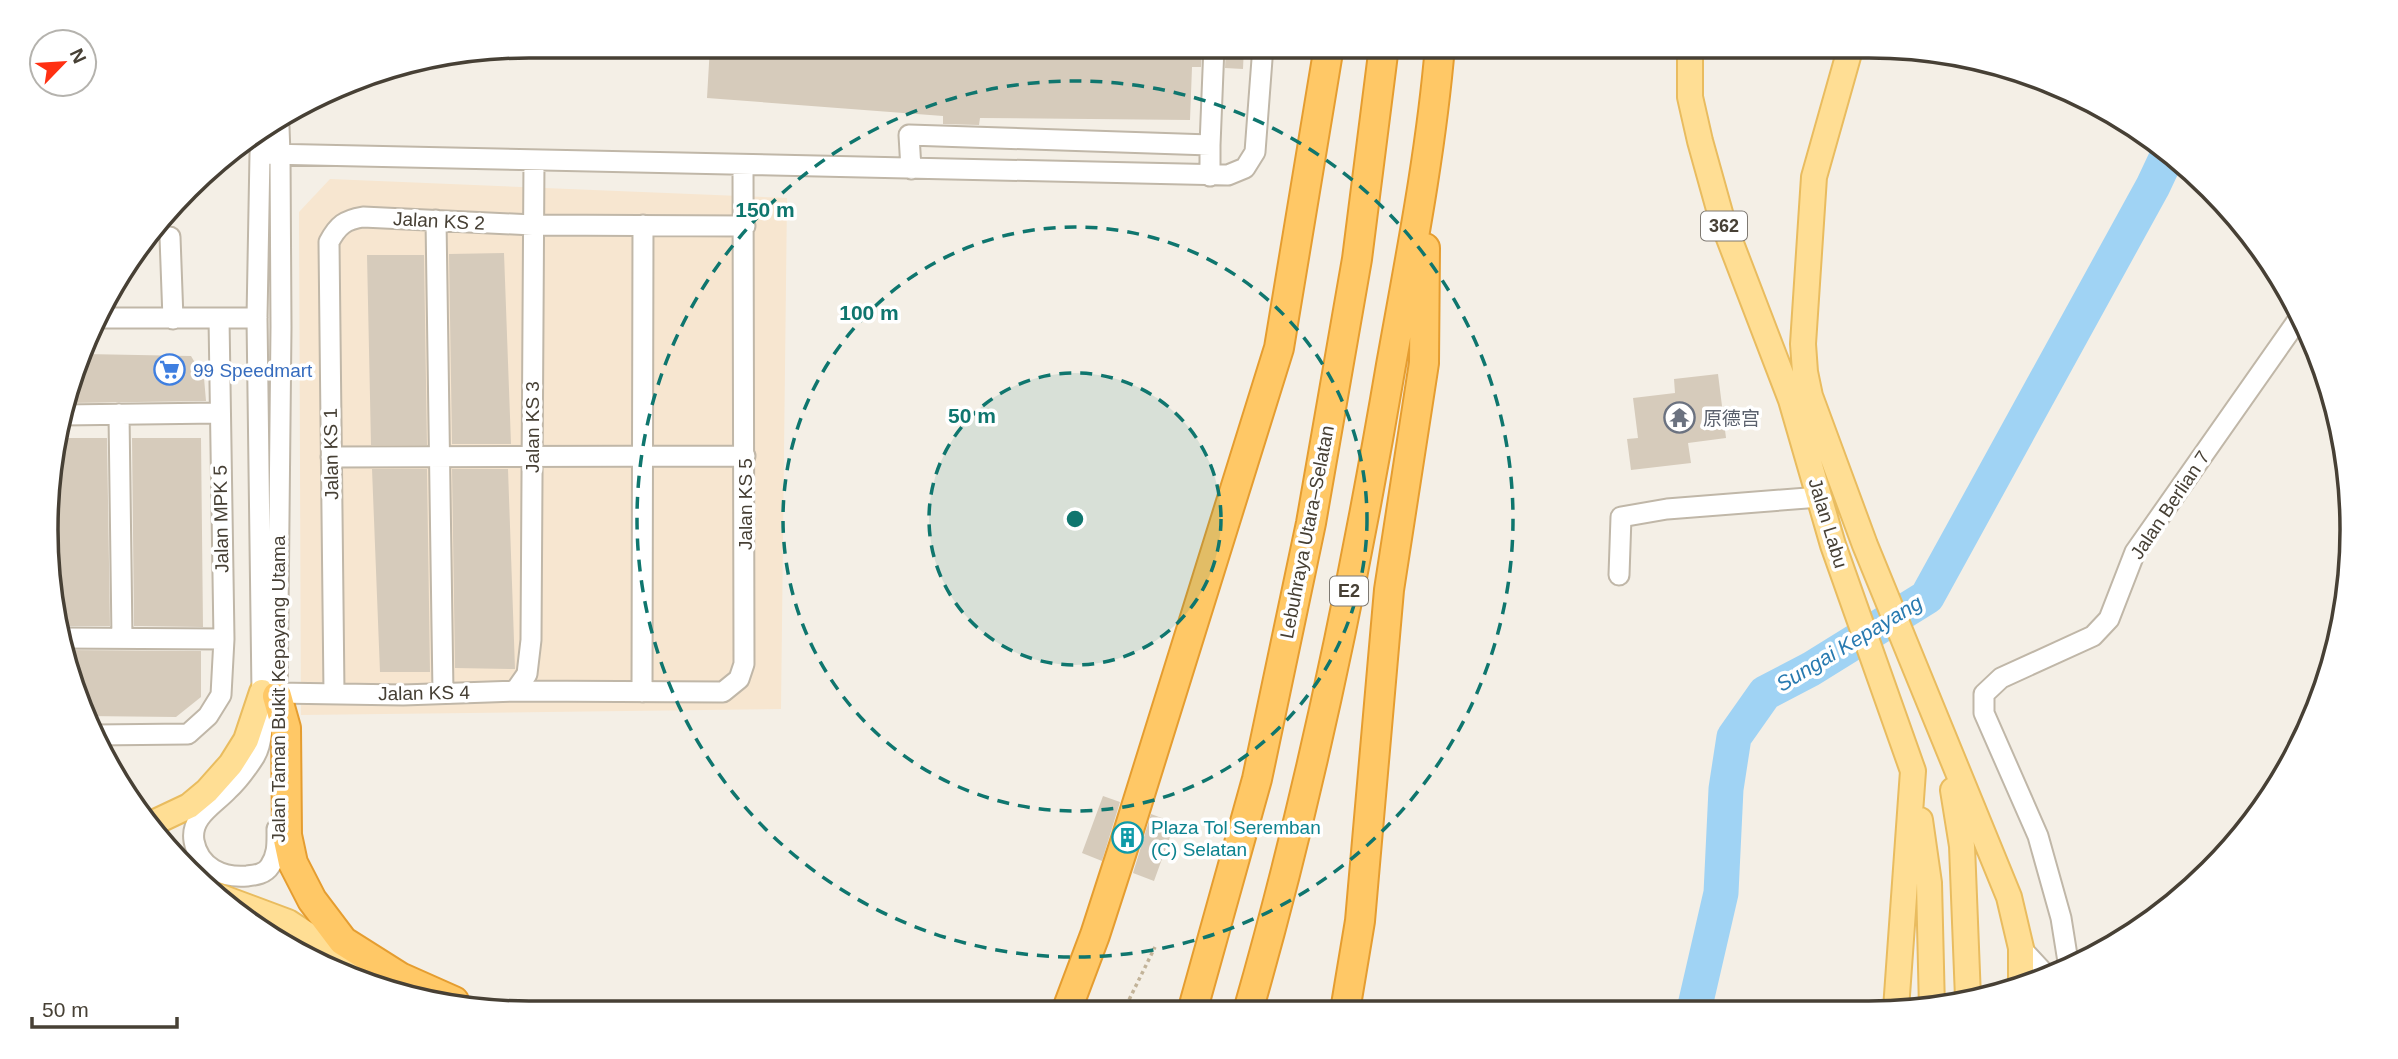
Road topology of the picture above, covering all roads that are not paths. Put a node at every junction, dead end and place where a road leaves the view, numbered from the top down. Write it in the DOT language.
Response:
graph roads {
  1 [pos="1214,58"];
  2 [pos="1262,58"];
  3 [pos="1327,58"];
  4 [pos="1382,58"];
  5 [pos="1439,58"];
  6 [pos="1690,58"];
  7 [pos="1848,58"];
  8 [pos="278,131"];
  9 [pos="266,137"];
  10 [pos="1210,145"];
  11 [pos="270,154"];
  12 [pos="534,160"];
  13 [pos="743,165"];
  14 [pos="1426,165"];
  15 [pos="911,169"];
  16 [pos="1210,176"];
  17 [pos="346,220"];
  18 [pos="436,220"];
  19 [pos="533,225"];
  20 [pos="643,225"];
  21 [pos="745,226"];
  22 [pos="170,237"];
  23 [pos="108,318"];
  24 [pos="173,318"];
  25 [pos="219,318"];
  26 [pos="257,318"];
  27 [pos="2294,326"];
  28 [pos="219,413"];
  29 [pos="119,414"];
  30 [pos="72,415"];
  31 [pos="642,456"];
  32 [pos="745,456"];
  33 [pos="331,457"];
  34 [pos="439,457"];
  35 [pos="531,457"];
  36 [pos="1820,497"];
  37 [pos="1619,575"];
  38 [pos="71,638"];
  39 [pos="122,638"];
  40 [pos="224,639"];
  41 [pos="515,691"];
  42 [pos="642,691"];
  43 [pos="334,693"];
  44 [pos="443,693"];
  45 [pos="272,694"];
  46 [pos="105,735"];
  47 [pos="1946,747"];
  48 [pos="1913,771"];
  49 [pos="158,821"];
  50 [pos="245,906"];
  51 [pos="2021,947"];
  52 [pos="2067,957"];
  53 [pos="2040,968"];
  54 [pos="376,975"];
  55 [pos="2021,976"];
  56 [pos="430,990"];
  57 [pos="1968,990"];
  58 [pos="1932,997"];
  59 [pos="1897,1000"];
  60 [pos="1070,1001"];
  61 [pos="1195,1001"];
  62 [pos="1251,1001"];
  63 [pos="1347,1001"];
  1 -- 10 [label="street"];
  2 -- 16 [label="street"];
  3 -- 60 [label="highway"];
  4 -- 61 [label="highway, Lebuhraya Utara–Selatan"];
  5 -- 14 [label="highway, E2"];
  6 -- 36 [label="main road, Jalan Labu / 362"];
  7 -- 47 [label="main road, Jalan Labu"];
  8 -- 11 [label="street, Jalan Taman Bukit Kepayang Utama"];
  9 -- 11 [label="street, Jalan Taman Bukit Kepayang Utama"];
  10 -- 15 [label="street"];
  10 -- 16 [label="street"];
  11 -- 12 [label="street"];
  11 -- 26 [label="street, Jalan Taman Bukit Kepayang Utama"];
  11 -- 45 [label="street, Jalan Taman Bukit Kepayang Utama"];
  12 -- 13 [label="street"];
  12 -- 19 [label="street, Jalan KS 3"];
  13 -- 15 [label="street"];
  13 -- 21 [label="street, Jalan KS 5"];
  14 -- 62 [label="highway, E2"];
  14 -- 63 [label="highway"];
  15 -- 16 [label="street"];
  17 -- 18 [label="street, Jalan KS 2"];
  17 -- 33 [label="street, Jalan KS 1"];
  18 -- 19 [label="street, Jalan KS 2"];
  18 -- 34 [label="street"];
  19 -- 20 [label="street, Jalan KS 2"];
  19 -- 35 [label="street, Jalan KS 3"];
  20 -- 21 [label="street, Jalan KS 2"];
  20 -- 31 [label="street"];
  21 -- 32 [label="street, Jalan KS 5"];
  22 -- 24 [label="street"];
  23 -- 24 [label="street"];
  24 -- 25 [label="street"];
  25 -- 26 [label="street"];
  25 -- 28 [label="street, Jalan MPK 5"];
  26 -- 45 [label="street, Jalan Taman Bukit Kepayang Utama"];
  27 -- 52 [label="street, Jalan Berlian 7"];
  28 -- 29 [label="street"];
  28 -- 40 [label="street, Jalan MPK 5"];
  29 -- 30 [label="street"];
  29 -- 39 [label="street"];
  31 -- 32 [label="street"];
  31 -- 35 [label="street"];
  31 -- 42 [label="street"];
  32 -- 42 [label="street, Jalan KS 5"];
  33 -- 34 [label="street"];
  33 -- 43 [label="street, Jalan KS 1"];
  34 -- 35 [label="street"];
  34 -- 44 [label="street"];
  35 -- 41 [label="street, Jalan KS 3"];
  36 -- 37 [label="street"];
  36 -- 48 [label="main road, Jalan Labu / 362"];
  38 -- 39 [label="street"];
  39 -- 40 [label="street"];
  40 -- 46 [label="street, Jalan MPK 5"];
  41 -- 42 [label="street, Jalan KS 5"];
  41 -- 44 [label="street, Jalan KS 4"];
  43 -- 44 [label="street, Jalan KS 4"];
  43 -- 45 [label="street, Jalan KS 4"];
  45 -- 45 [label="street, Jalan Taman Bukit Kepayang Utama"];
  45 -- 49 [label="main road"];
  45 -- 56 [label="highway"];
  47 -- 51 [label="main road, Jalan Labu"];
  47 -- 57 [label="main road"];
  48 -- 58 [label="main road"];
  48 -- 59 [label="main road, Jalan Labu / 362"];
  50 -- 54 [label="main road"];
  51 -- 53 [label="street"];
  51 -- 55 [label="main road, Jalan Labu"];
}
